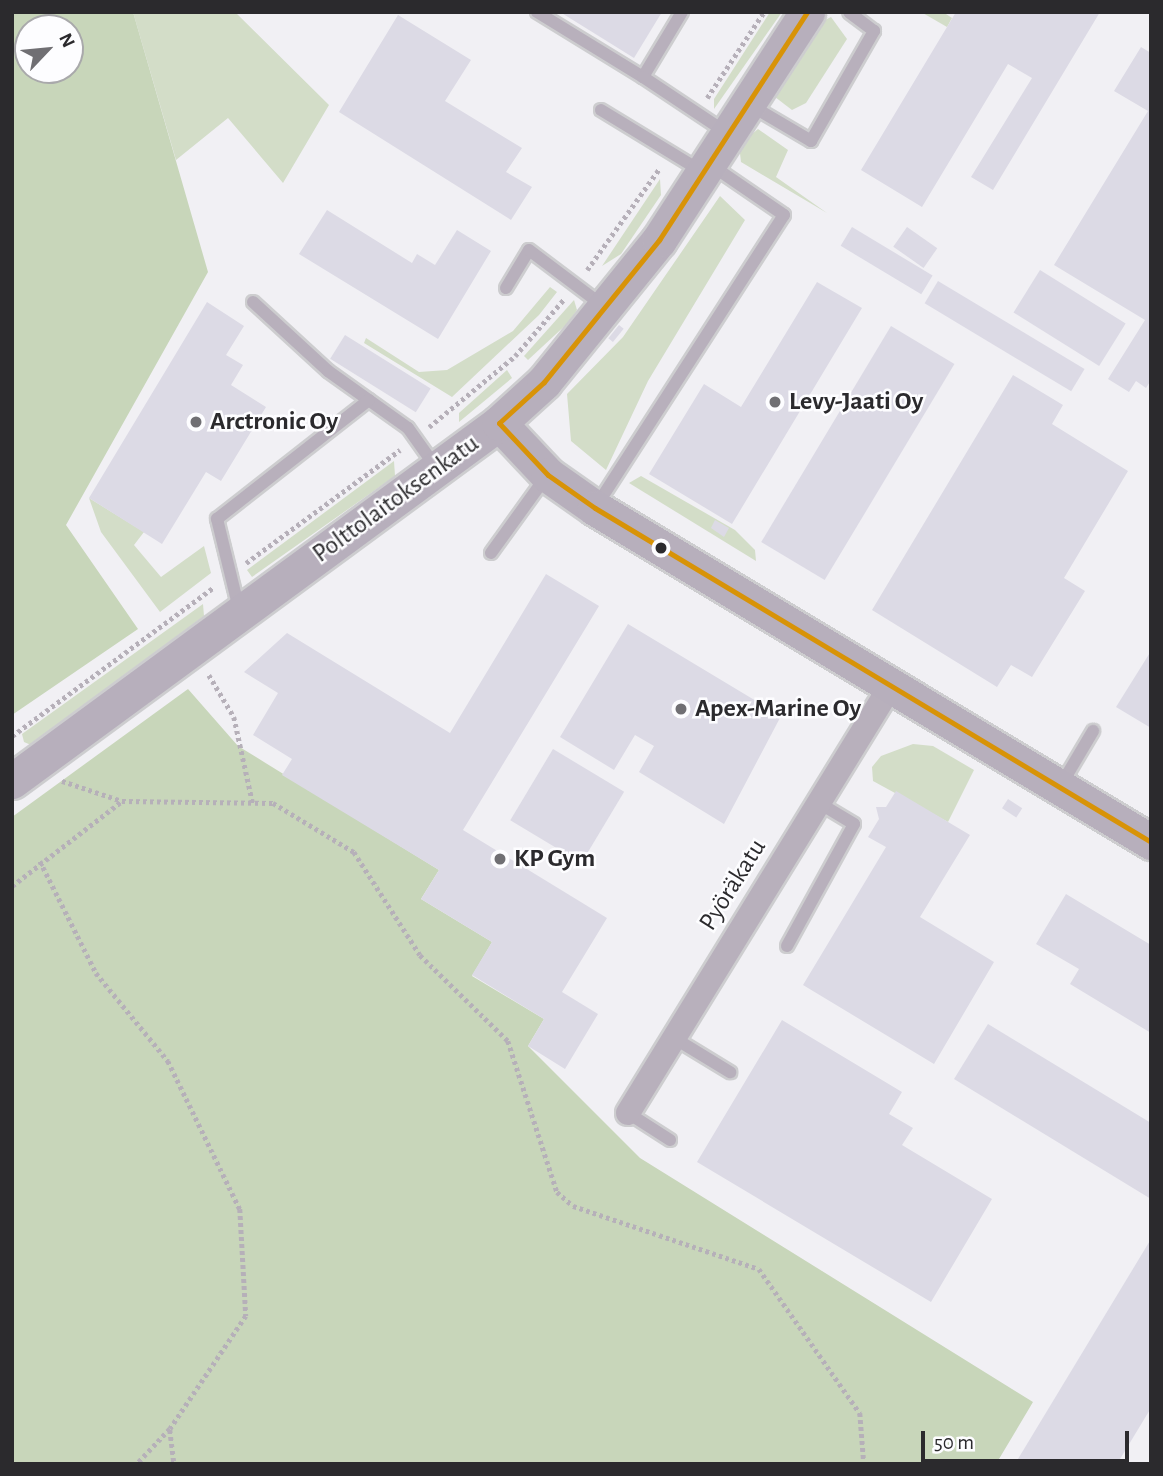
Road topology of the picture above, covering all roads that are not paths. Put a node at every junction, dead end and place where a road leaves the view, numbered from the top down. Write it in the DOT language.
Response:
graph roads {
  1 [pos="537,12"];
  2 [pos="682,12"];
  3 [pos="807,12"];
  4 [pos="849,12"];
  5 [pos="643,77"];
  6 [pos="747,103"];
  7 [pos="601,110"];
  8 [pos="727,133"];
  9 [pos="704,166"];
  10 [pos="506,288"];
  11 [pos="253,302"];
  12 [pos="605,308"];
  13 [pos="369,400"];
  14 [pos="499,423"];
  15 [pos="437,469"];
  16 [pos="548,475"];
  17 [pos="595,508"];
  18 [pos="491,553"];
  19 [pos="240,613"];
  20 [pos="889,689"];
  21 [pos="1093,731"];
  22 [pos="24,772"];
  23 [pos="1059,788"];
  24 [pos="819,803"];
  25 [pos="1151,842"];
  26 [pos="787,946"];
  27 [pos="674,1038"];
  28 [pos="730,1072"];
  29 [pos="628,1113"];
  30 [pos="670,1140"];
  1 -- 5 [label="lane"];
  2 -- 5 [label="lane"];
  3 -- 6 [label="street, Polttolaitoksenkatu"];
  4 -- 6 [label="lane"];
  5 -- 8 [label="lane"];
  6 -- 8 [label="street, Polttolaitoksenkatu"];
  7 -- 9 [label="lane"];
  8 -- 9 [label="street, Polttolaitoksenkatu"];
  9 -- 12 [label="street, Polttolaitoksenkatu"];
  9 -- 17 [label="lane"];
  10 -- 12 [label="lane"];
  11 -- 13 [label="lane"];
  12 -- 14 [label="street, Polttolaitoksenkatu"];
  13 -- 15 [label="lane"];
  13 -- 19 [label="lane"];
  14 -- 15 [label="street, Polttolaitoksenkatu"];
  14 -- 16 [label="street"];
  15 -- 19 [label="street, Polttolaitoksenkatu"];
  16 -- 17 [label="street"];
  16 -- 18 [label="lane"];
  17 -- 20 [label="street"];
  19 -- 22 [label="street, Polttolaitoksenkatu"];
  20 -- 23 [label="street"];
  20 -- 24 [label="street, Pyöräkatu"];
  21 -- 23 [label="lane"];
  23 -- 25 [label="street"];
  24 -- 26 [label="lane"];
  24 -- 27 [label="street, Pyöräkatu"];
  27 -- 28 [label="lane"];
  27 -- 29 [label="street, Pyöräkatu"];
  29 -- 30 [label="lane"];
}
